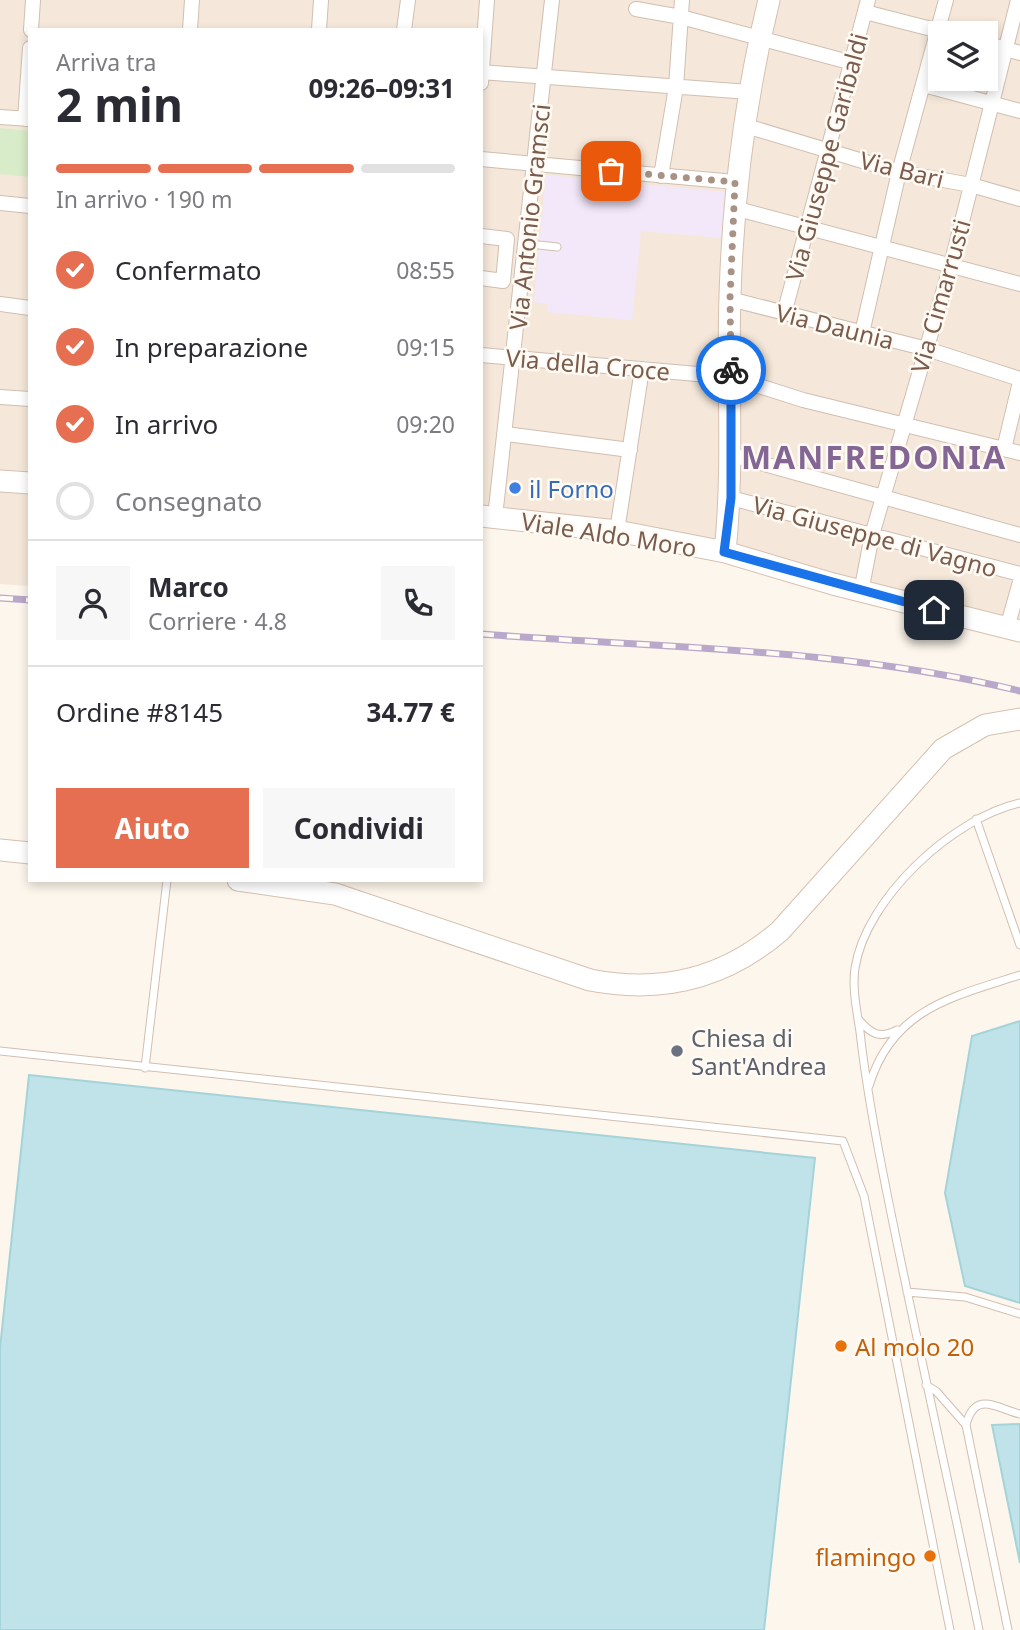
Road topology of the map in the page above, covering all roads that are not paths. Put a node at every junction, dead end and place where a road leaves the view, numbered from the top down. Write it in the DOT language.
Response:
graph roads {
  1 [pos="33,0"];
  2 [pos="192,0"];
  3 [pos="321,0"];
  4 [pos="408,0"];
  5 [pos="487,0"];
  6 [pos="552,0"];
  7 [pos="682,0"];
  8 [pos="768,0"];
  9 [pos="946,0"];
  10 [pos="1018,0"];
  11 [pos="867,6"];
  12 [pos="636,9"];
  13 [pos="681,17"];
  14 [pos="943,21"];
  15 [pos="928,27"];
  16 [pos="31,28"];
  17 [pos="190,28"];
  18 [pos="319,28"];
  19 [pos="404,28"];
  20 [pos="759,40"];
  21 [pos="998,46"];
  22 [pos="1005,48"];
  23 [pos="1020,53"];
  24 [pos="483,58"];
  25 [pos="849,62"];
  26 [pos="483,72"];
  27 [pos="928,73"];
  28 [pos="544,77"];
  29 [pos="924,85"];
  30 [pos="676,87"];
  31 [pos="749,92"];
  32 [pos="28,95"];
  33 [pos="989,103"];
  34 [pos="1020,111"];
  35 [pos="0,117"];
  36 [pos="27,119"];
  37 [pos="743,125"];
  38 [pos="828,149"];
  39 [pos="483,159"];
  40 [pos="536,165"];
  41 [pos="899,172"];
  42 [pos="661,176"];
  43 [pos="735,182"];
  44 [pos="971,185"];
  45 [pos="1020,199"];
  46 [pos="0,203"];
  47 [pos="28,206"];
  48 [pos="734,208"];
  49 [pos="807,226"];
  50 [pos="483,236"];
  51 [pos="533,244"];
  52 [pos="884,246"];
  53 [pos="556,247"];
  54 [pos="951,265"];
  55 [pos="483,278"];
  56 [pos="1020,284"];
  57 [pos="730,299"];
  58 [pos="0,304"];
  59 [pos="28,308"];
  60 [pos="783,314"];
  61 [pos="862,333"];
  62 [pos="927,349"];
  63 [pos="483,355"];
  64 [pos="513,358"];
  65 [pos="642,369"];
  66 [pos="731,377"];
  67 [pos="1020,381"];
  68 [pos="0,397"];
  69 [pos="28,399"];
  70 [pos="903,422"];
  71 [pos="506,434"];
  72 [pos="1004,449"];
  73 [pos="630,450"];
  74 [pos="1020,453"];
  75 [pos="729,454"];
  76 [pos="0,481"];
  77 [pos="28,483"];
  78 [pos="884,497"];
  79 [pos="731,498"];
  80 [pos="488,516"];
  81 [pos="617,531"];
  82 [pos="872,535"];
  83 [pos="1020,535"];
  84 [pos="724,552"];
  85 [pos="1020,574"];
  86 [pos="1020,582"];
  87 [pos="861,592"];
  88 [pos="1014,630"];
  89 [pos="1020,719"];
  90 [pos="1020,803"];
  91 [pos="976,819"];
  92 [pos="0,850"];
  93 [pos="28,853"];
  94 [pos="167,882"];
  95 [pos="253,882"];
  96 [pos="1020,945"];
  97 [pos="1020,975"];
  98 [pos="858,1019"];
  99 [pos="903,1027"];
  100 [pos="0,1051"];
  101 [pos="145,1068"];
  102 [pos="867,1092"];
  103 [pos="907,1292"];
  104 [pos="1020,1314"];
  105 [pos="926,1385"];
  106 [pos="1020,1414"];
  107 [pos="966,1425"];
  108 [pos="950,1630"];
  109 [pos="979,1630"];
  110 [pos="1008,1630"];
  1 -- 16 [label="street"];
  2 -- 17 [label="street"];
  3 -- 18 [label="street"];
  4 -- 19 [label="street"];
  5 -- 24 [label="street"];
  6 -- 28 [label="street, Via Antonio Gramsci"];
  7 -- 13 [label="street"];
  8 -- 20 [label="street"];
  9 -- 14 [label="street"];
  10 -- 22 [label="street, Via Cimarrusti"];
  11 -- 15 [label="street"];
  11 -- 25 [label="street, Via Giuseppe Garibaldi"];
  12 -- 13 [label="street"];
  13 -- 20 [label="street"];
  13 -- 30 [label="street"];
  20 -- 25 [label="street"];
  20 -- 31 [label="street"];
  21 -- 22 [label="street"];
  22 -- 23 [label="street"];
  22 -- 33 [label="street, Via Cimarrusti"];
  25 -- 38 [label="street, Via Giuseppe Garibaldi"];
  26 -- 28 [label="street"];
  27 -- 29 [label="street"];
  28 -- 30 [label="street"];
  28 -- 40 [label="street, Via Antonio Gramsci"];
  29 -- 33 [label="street"];
  29 -- 41 [label="street"];
  30 -- 31 [label="street"];
  30 -- 42 [label="street"];
  31 -- 37 [label="street"];
  32 -- 36 [label="street"];
  33 -- 34 [label="street"];
  33 -- 44 [label="street, Via Cimarrusti"];
  35 -- 36 [label="street"];
  37 -- 38 [label="street, Via Bari"];
  37 -- 43 [label="street"];
  38 -- 41 [label="street, Via Bari"];
  38 -- 49 [label="street, Via Giuseppe Garibaldi"];
  39 -- 40 [label="street"];
  40 -- 42 [label="street"];
  40 -- 51 [label="street, Via Antonio Gramsci"];
  41 -- 44 [label="street, Via Bari"];
  41 -- 52 [label="street"];
  42 -- 43 [label="street"];
  43 -- 48 [label="street"];
  44 -- 45 [label="street, Via Bari"];
  44 -- 54 [label="street, Via Cimarrusti"];
  46 -- 47 [label="street"];
  48 -- 49 [label="street"];
  48 -- 57 [label="street"];
  49 -- 52 [label="street"];
  49 -- 60 [label="street, Via Giuseppe Garibaldi"];
  50 -- 55 [label="street"];
  51 -- 53 [label="lane"];
  51 -- 64 [label="street, Via Antonio Gramsci"];
  52 -- 54 [label="street"];
  52 -- 61 [label="street"];
  54 -- 56 [label="street"];
  54 -- 62 [label="street, Via Cimarrusti"];
  57 -- 60 [label="street, Via Daunia"];
  57 -- 66 [label="street"];
  58 -- 59 [label="street"];
  60 -- 61 [label="street, Via Daunia"];
  61 -- 62 [label="street, Via Daunia"];
  62 -- 67 [label="street, Via Daunia"];
  62 -- 70 [label="street, Via Cimarrusti"];
  63 -- 64 [label="street, Via della Croce"];
  64 -- 65 [label="street, Via della Croce"];
  64 -- 71 [label="street, Via Antonio Gramsci"];
  65 -- 66 [label="street, Via della Croce"];
  65 -- 73 [label="street"];
  66 -- 70 [label="street, Via della Croce"];
  66 -- 75 [label="street"];
  67 -- 72 [label="street"];
  68 -- 69 [label="street"];
  70 -- 72 [label="street, Via della Croce"];
  70 -- 78 [label="street, Via Cimarrusti"];
  71 -- 73 [label="street"];
  71 -- 80 [label="street, Via Antonio Gramsci"];
  72 -- 74 [label="street, Via della Croce"];
  73 -- 81 [label="street"];
  75 -- 78 [label="street"];
  75 -- 79 [label="street"];
  76 -- 77 [label="street"];
  78 -- 82 [label="street, Via Cimarrusti"];
  78 -- 83 [label="street"];
  79 -- 82 [label="street, Via Giuseppe di Vagno"];
  79 -- 84 [label="street"];
  80 -- 81 [label="street, Viale Aldo Moro"];
  81 -- 84 [label="street, Viale Aldo Moro"];
  82 -- 85 [label="street, Via Giuseppe di Vagno"];
  82 -- 87 [label="street, Via Cimarrusti"];
  84 -- 87 [label="street, Viale Aldo Moro"];
  86 -- 88 [label="street"];
  87 -- 88 [label="street, Viale Aldo Moro"];
  89 -- 95 [label="street"];
  90 -- 91 [label="lane"];
  91 -- 96 [label="lane"];
  91 -- 98 [label="lane"];
  92 -- 93 [label="street"];
  94 -- 101 [label="lane"];
  97 -- 99 [label="lane"];
  98 -- 99 [label="lane"];
  98 -- 102 [label="lane"];
  99 -- 102 [label="lane"];
  100 -- 101 [label="lane"];
  101 -- 108 [label="lane"];
  102 -- 103 [label="lane"];
  103 -- 104 [label="lane"];
  103 -- 105 [label="lane"];
  105 -- 107 [label="lane"];
  105 -- 109 [label="lane"];
  106 -- 107 [label="lane"];
  107 -- 110 [label="lane"];
}
